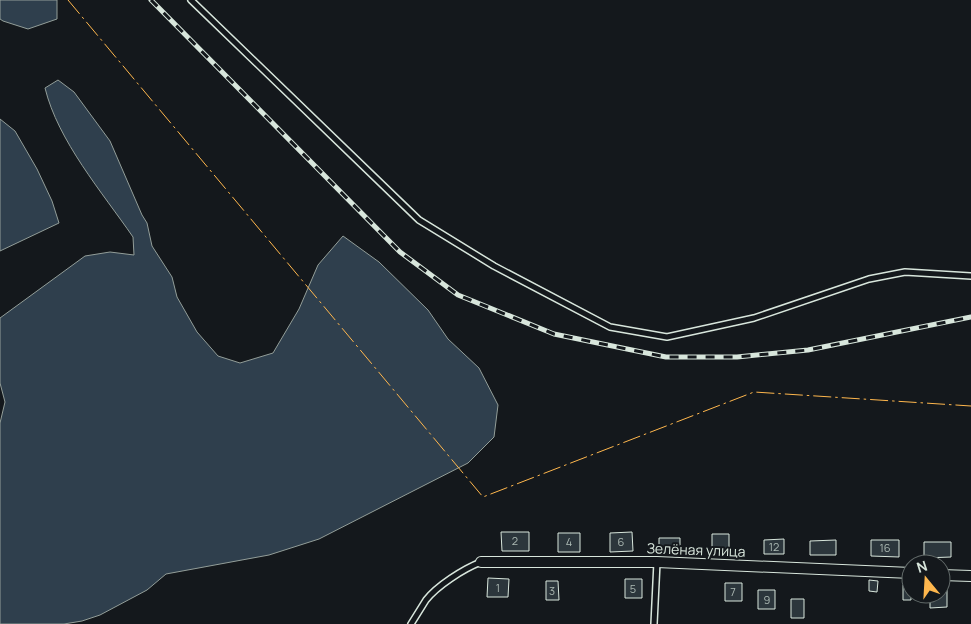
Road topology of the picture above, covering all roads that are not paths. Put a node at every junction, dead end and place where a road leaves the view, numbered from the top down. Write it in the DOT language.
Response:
graph roads {
  1 [pos="191,0"];
  2 [pos="971,276"];
  3 [pos="480,562"];
  4 [pos="657,562"];
  5 [pos="901,573"];
  6 [pos="951,575"];
  7 [pos="971,576"];
  8 [pos="411,624"];
  9 [pos="654,624"];
  1 -- 2 [label="lane"];
  3 -- 4 [label="street, Зелёная улица"];
  3 -- 8 [label="lane"];
  4 -- 5 [label="street, Зелёная улица"];
  4 -- 9 [label="lane"];
  6 -- 7 [label="street"];
}
